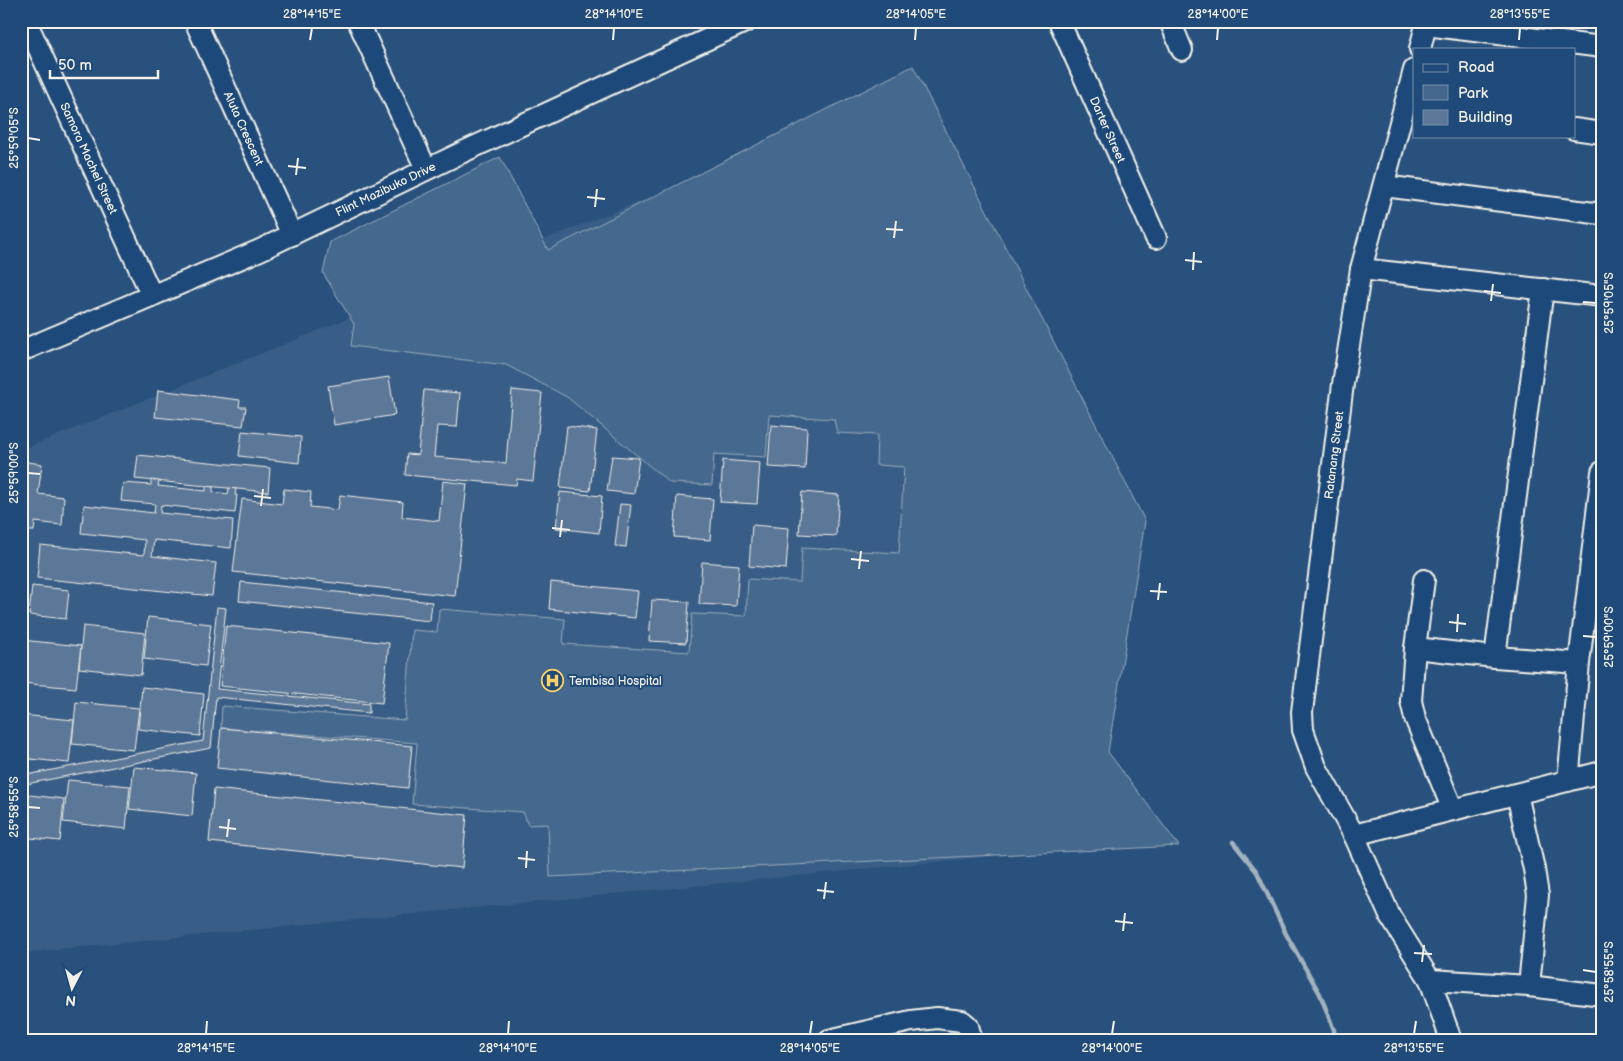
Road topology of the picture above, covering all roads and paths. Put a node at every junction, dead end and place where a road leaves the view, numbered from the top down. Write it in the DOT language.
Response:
graph roads {
  1 [pos="26,21"];
  2 [pos="195,21"];
  3 [pos="358,21"];
  4 [pos="747,21"];
  5 [pos="1059,21"];
  6 [pos="1170,21"];
  7 [pos="1426,23"];
  8 [pos="1602,47"];
  9 [pos="1420,48"];
  10 [pos="1182,50"];
  11 [pos="1413,78"];
  12 [pos="1409,109"];
  13 [pos="1576,130"];
  14 [pos="1602,133"];
  15 [pos="426,169"];
  16 [pos="1384,186"];
  17 [pos="1602,214"];
  18 [pos="292,235"];
  19 [pos="1156,238"];
  20 [pos="1361,268"];
  21 [pos="1543,288"];
  22 [pos="152,296"];
  23 [pos="1602,296"];
  24 [pos="21,351"];
  25 [pos="1602,472"];
  26 [pos="1424,580"];
  27 [pos="1415,648"];
  28 [pos="1495,657"];
  29 [pos="1579,662"];
  30 [pos="1602,772"];
  31 [pos="1568,780"];
  32 [pos="1517,794"];
  33 [pos="1454,810"];
  34 [pos="1354,835"];
  35 [pos="1430,980"];
  36 [pos="1529,986"];
  37 [pos="1602,995"];
  38 [pos="829,1040"];
  39 [pos="972,1040"];
  40 [pos="1451,1040"];
  1 -- 22 [label="street, Samora Machel Street"];
  2 -- 18 [label="street, Aluta Crescent"];
  3 -- 15 [label="street"];
  4 -- 15 [label="street, Flint Mazibuko Drive"];
  5 -- 19 [label="street, Darter Street"];
  6 -- 10 [label="street"];
  7 -- 8 [label="street"];
  7 -- 9 [label="street"];
  11 -- 12 [label="street, Ratanang Street"];
  12 -- 16 [label="street, Ratanang Street"];
  13 -- 14 [label="street"];
  15 -- 18 [label="street, Flint Mazibuko Drive"];
  16 -- 17 [label="street"];
  16 -- 20 [label="street, Ratanang Street"];
  18 -- 22 [label="street, Flint Mazibuko Drive"];
  20 -- 21 [label="street"];
  20 -- 34 [label="street, Ratanang Street"];
  21 -- 23 [label="street"];
  21 -- 28 [label="street"];
  22 -- 24 [label="street, Flint Mazibuko Drive"];
  25 -- 29 [label="street"];
  26 -- 27 [label="street"];
  27 -- 28 [label="street"];
  27 -- 33 [label="street"];
  28 -- 29 [label="street"];
  29 -- 31 [label="street"];
  30 -- 31 [label="street"];
  31 -- 32 [label="street"];
  32 -- 33 [label="street"];
  32 -- 36 [label="street"];
  33 -- 34 [label="street"];
  34 -- 35 [label="street, Ratanang Street"];
  35 -- 36 [label="street"];
  35 -- 40 [label="street, Ratanang Street"];
  36 -- 37 [label="street"];
  38 -- 39 [label="street"];
}
